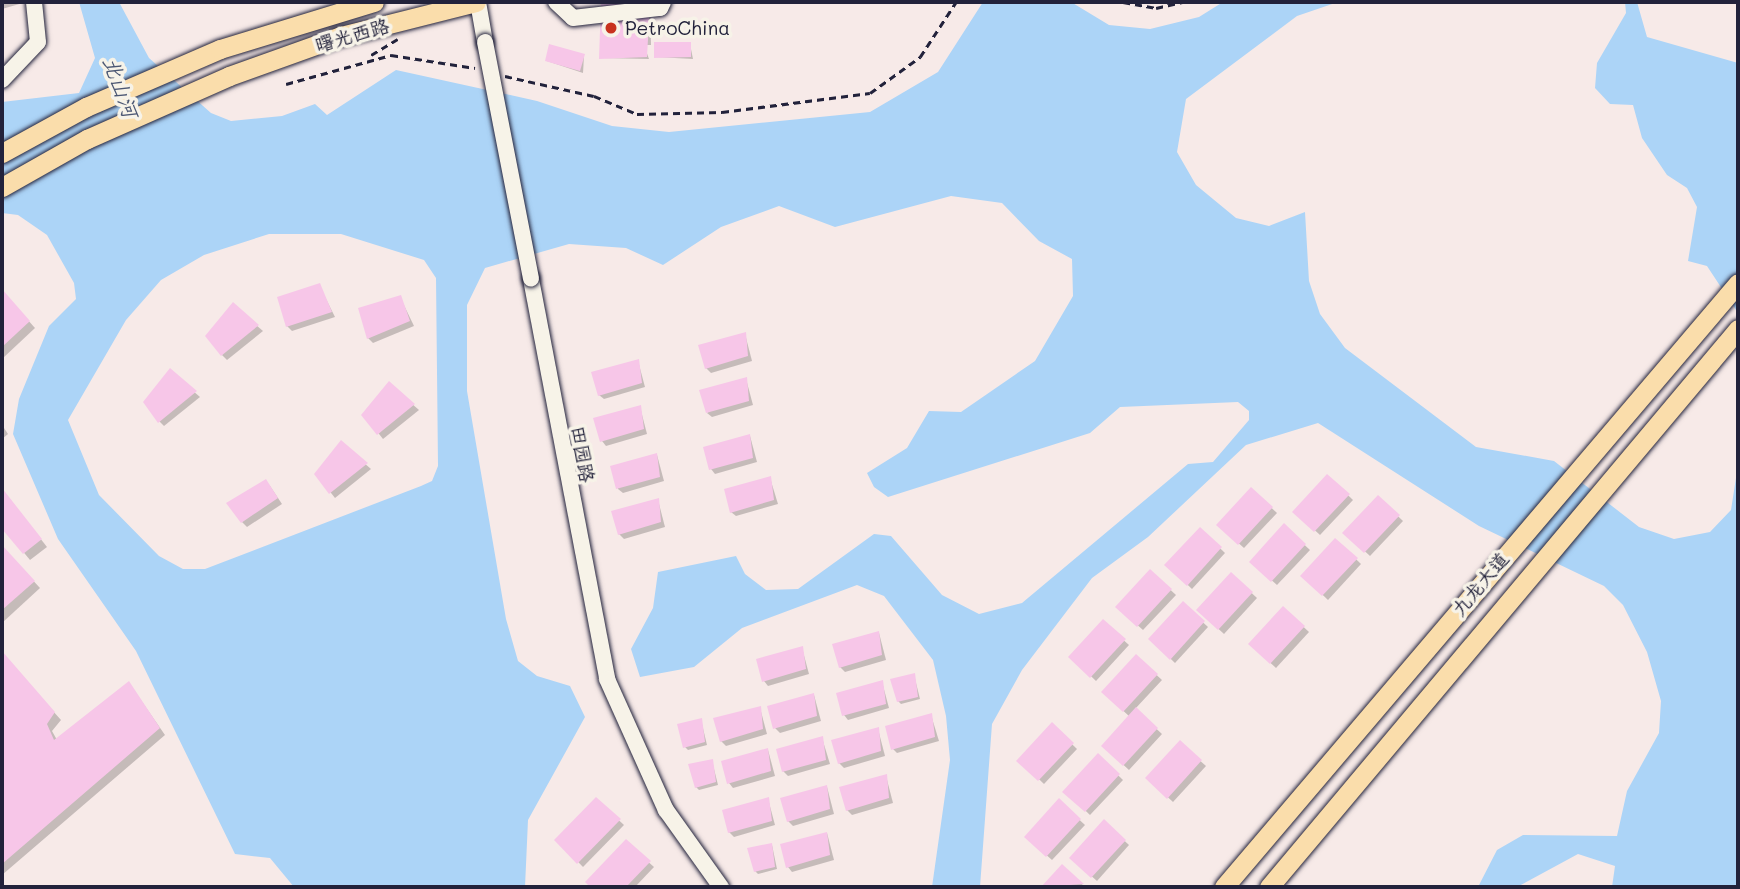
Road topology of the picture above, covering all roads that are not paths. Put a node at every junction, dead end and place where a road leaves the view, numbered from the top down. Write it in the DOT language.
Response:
graph roads {
  1 [pos="34,2"];
  2 [pos="374,2"];
  3 [pos="477,2"];
  4 [pos="556,2"];
  5 [pos="663,2"];
  6 [pos="2,80"];
  7 [pos="2,153"];
  8 [pos="2,187"];
  9 [pos="1738,283"];
  10 [pos="1738,328"];
  11 [pos="720,887"];
  12 [pos="1224,887"];
  13 [pos="1269,887"];
  1 -- 6 [label="street"];
  2 -- 7 [label="main road, 曙光西路"];
  3 -- 8 [label="main road, 曙光西路"];
  3 -- 11 [label="street, 田园路, bridge"];
  4 -- 5 [label="street"];
  9 -- 12 [label="main road, 九龙大道"];
  10 -- 13 [label="main road, 九龙大道"];
}
